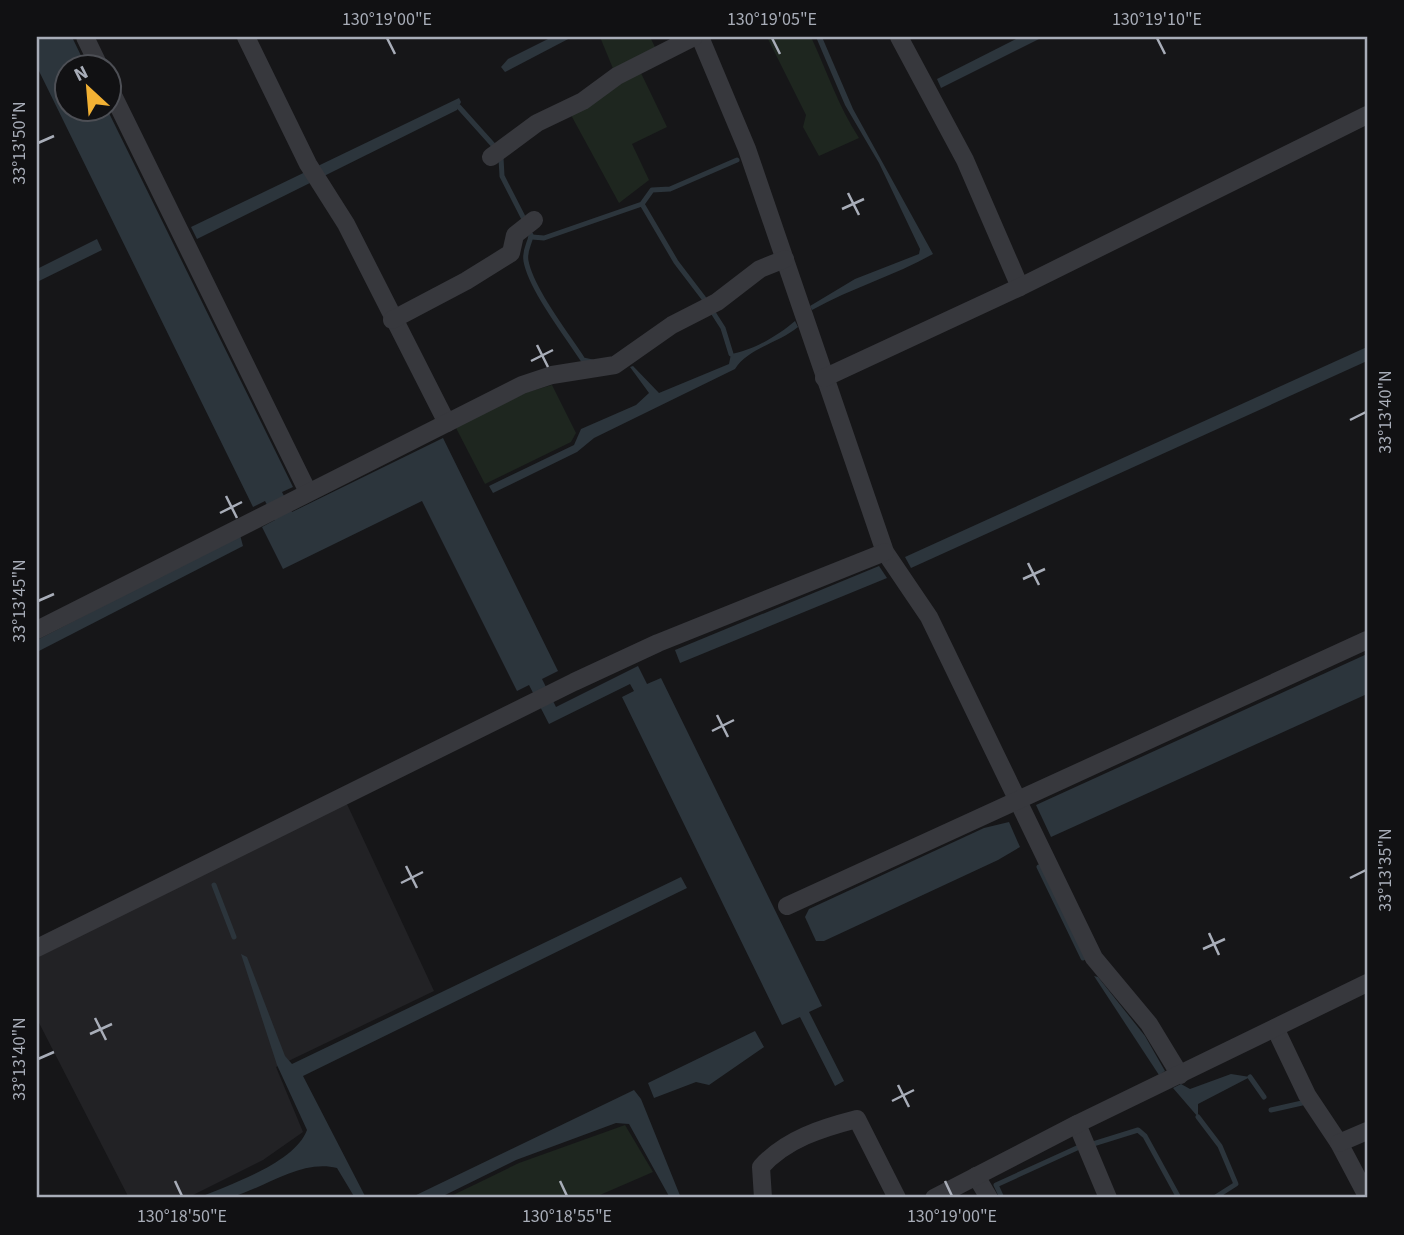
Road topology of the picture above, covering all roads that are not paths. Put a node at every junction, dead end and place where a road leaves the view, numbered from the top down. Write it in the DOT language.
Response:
graph roads {
  1 [pos="246,37"];
  2 [pos="697,37"];
  3 [pos="899,37"];
  4 [pos="122,115"];
  5 [pos="1367,115"];
  6 [pos="491,157"];
  7 [pos="534,220"];
  8 [pos="785,259"];
  9 [pos="1020,287"];
  10 [pos="392,320"];
  11 [pos="824,378"];
  12 [pos="447,423"];
  13 [pos="300,496"];
  14 [pos="885,552"];
  15 [pos="37,630"];
  16 [pos="1367,640"];
  17 [pos="1017,798"];
  18 [pos="787,906"];
  19 [pos="37,948"];
  20 [pos="1367,983"];
  21 [pos="1275,1028"];
  22 [pos="1180,1075"];
  23 [pos="1077,1124"];
  24 [pos="1367,1131"];
  25 [pos="1339,1143"];
  26 [pos="976,1176"];
  27 [pos="1367,1196"];
  28 [pos="763,1198"];
  29 [pos="897,1198"];
  30 [pos="934,1198"];
  31 [pos="989,1198"];
  32 [pos="1108,1198"];
  1 -- 10 [label="street"];
  2 -- 6 [label="street"];
  2 -- 8 [label="street"];
  3 -- 9 [label="street"];
  4 -- 13 [label="street"];
  5 -- 9 [label="street"];
  7 -- 10 [label="street"];
  8 -- 11 [label="street"];
  8 -- 12 [label="street"];
  9 -- 11 [label="street"];
  10 -- 12 [label="street"];
  11 -- 14 [label="street"];
  12 -- 13 [label="street"];
  13 -- 15 [label="street"];
  14 -- 17 [label="street"];
  14 -- 19 [label="street"];
  16 -- 17 [label="street"];
  17 -- 18 [label="street"];
  17 -- 22 [label="street"];
  20 -- 21 [label="street"];
  21 -- 22 [label="street"];
  21 -- 25 [label="street"];
  22 -- 23 [label="street"];
  23 -- 26 [label="street"];
  23 -- 32 [label="street"];
  24 -- 25 [label="street"];
  25 -- 27 [label="street"];
  26 -- 30 [label="street"];
  26 -- 31 [label="street"];
  28 -- 29 [label="street"];
}
